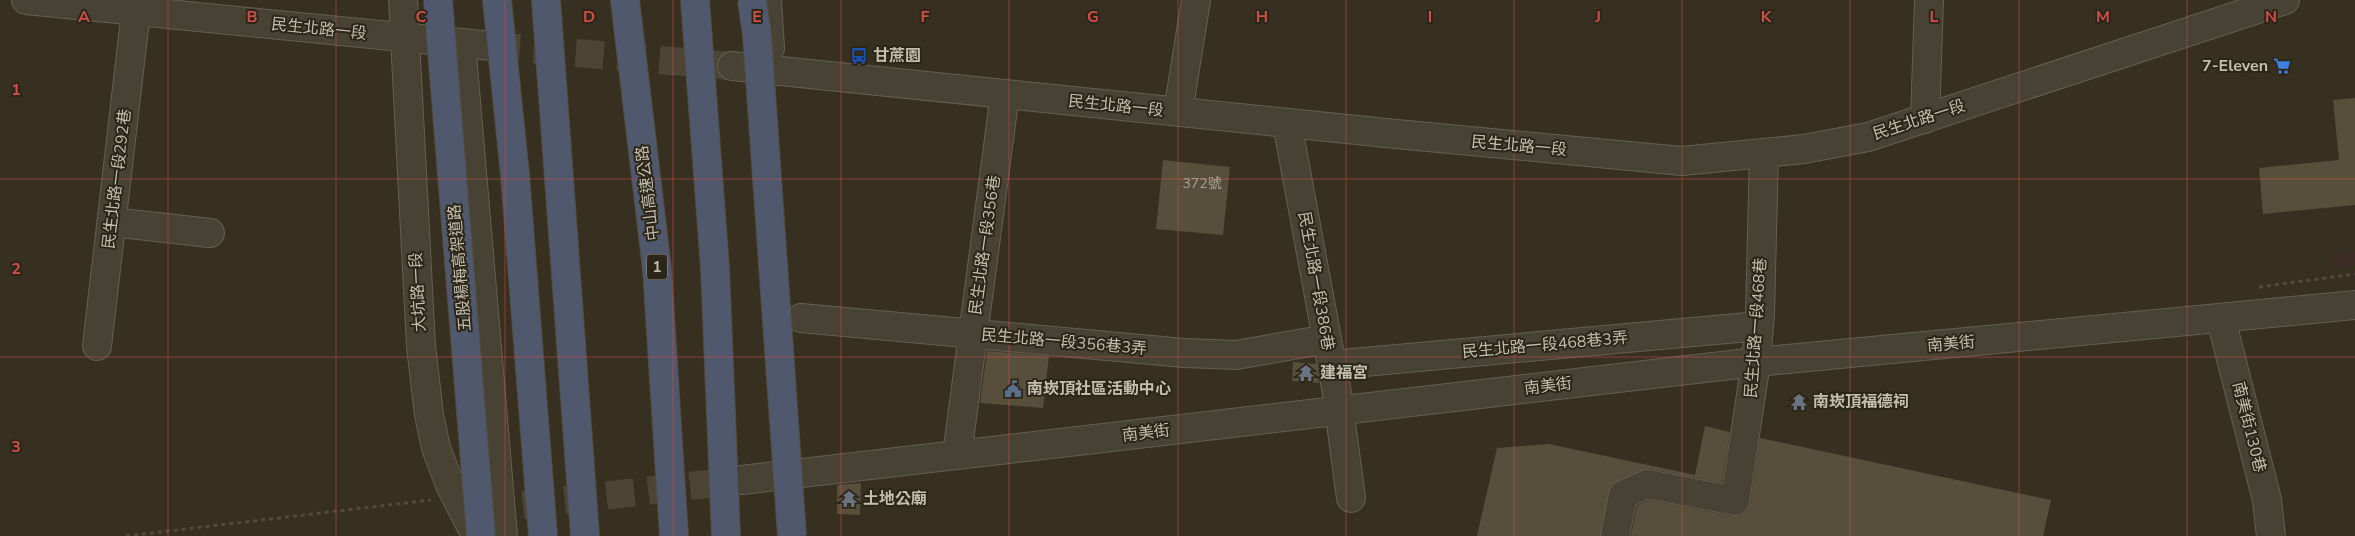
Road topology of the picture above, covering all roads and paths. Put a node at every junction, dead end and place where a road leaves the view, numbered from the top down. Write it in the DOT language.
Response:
graph roads {
  1 [pos="26,0"];
  2 [pos="402,0"];
  3 [pos="438,0"];
  4 [pos="497,0"];
  5 [pos="546,0"];
  6 [pos="625,0"];
  7 [pos="696,0"];
  8 [pos="752,0"];
  9 [pos="767,0"];
  10 [pos="1196,0"];
  11 [pos="1929,0"];
  12 [pos="2285,0"];
  13 [pos="136,11"];
  14 [pos="406,37"];
  15 [pos="461,43"];
  16 [pos="492,46"];
  17 [pos="732,66"];
  18 [pos="771,70"];
  19 [pos="1005,94"];
  20 [pos="1178,112"];
  21 [pos="1925,119"];
  22 [pos="1287,123"];
  23 [pos="1764,153"];
  24 [pos="112,222"];
  25 [pos="210,233"];
  26 [pos="2355,305"];
  27 [pos="801,318"];
  28 [pos="2221,319"];
  29 [pos="1759,326"];
  30 [pos="973,334"];
  31 [pos="97,346"];
  32 [pos="1329,352"];
  33 [pos="1756,362"];
  34 [pos="1339,411"];
  35 [pos="956,455"];
  36 [pos="742,480"];
  37 [pos="1351,498"];
  38 [pos="459,505"];
  39 [pos="512,506"];
  40 [pos="126,536"];
  41 [pos="476,536"];
  42 [pos="481,536"];
  43 [pos="503,536"];
  44 [pos="543,536"];
  45 [pos="585,536"];
  46 [pos="674,536"];
  47 [pos="726,536"];
  48 [pos="792,536"];
  49 [pos="1615,536"];
  50 [pos="2271,536"];
  1 -- 13 [label="street, 民生北路一段"];
  2 -- 14 [label="street, 大坑路一段"];
  3 -- 42 [label="highway, 五股楊梅高架道路, bridge"];
  4 -- 44 [label="highway"];
  5 -- 45 [label="highway"];
  6 -- 46 [label="highway, 中山高速公路 / 1"];
  7 -- 47 [label="highway"];
  8 -- 48 [label="highway, bridge"];
  9 -- 18 [label="street"];
  10 -- 20 [label="street"];
  11 -- 21 [label="street"];
  12 -- 21 [label="street, 民生北路一段"];
  13 -- 14 [label="street, 民生北路一段"];
  13 -- 24 [label="street, 民生北路一段292巷"];
  14 -- 15 [label="street, 民生北路一段"];
  14 -- 38 [label="street, 大坑路一段"];
  15 -- 16 [label="street, 民生北路一段"];
  15 -- 39 [label="street"];
  17 -- 18 [label="street, 民生北路一段"];
  18 -- 19 [label="street, 民生北路一段"];
  19 -- 20 [label="street, 民生北路一段"];
  19 -- 30 [label="street, 民生北路一段356巷"];
  20 -- 22 [label="street, 民生北路一段"];
  21 -- 23 [label="street, 民生北路一段"];
  22 -- 23 [label="street, 民生北路一段"];
  22 -- 32 [label="street, 民生北路一段386巷"];
  23 -- 29 [label="street, 民生北路一段468巷"];
  24 -- 25 [label="street"];
  24 -- 31 [label="street, 民生北路一段292巷"];
  26 -- 28 [label="street, 南美街"];
  27 -- 30 [label="street, 民生北路一段356巷3弄"];
  28 -- 33 [label="street, 南美街"];
  28 -- 50 [label="street, 南美街130巷"];
  29 -- 32 [label="street, 民生北路一段468巷3弄"];
  29 -- 33 [label="street, 民生北路一段468巷"];
  30 -- 32 [label="street, 民生北路一段356巷3弄"];
  30 -- 35 [label="street, 民生北路一段356巷"];
  32 -- 34 [label="street, 民生北路一段386巷"];
  33 -- 34 [label="street, 南美街"];
  33 -- 49 [label="street, 民生北路一段468巷"];
  34 -- 35 [label="street, 南美街"];
  34 -- 37 [label="street, 民生北路一段386巷"];
  35 -- 36 [label="street, 南美街"];
  38 -- 39 [label="street"];
  38 -- 40 [label="path"];
  38 -- 41 [label="street, 大坑路一段"];
  39 -- 43 [label="street"];
}
